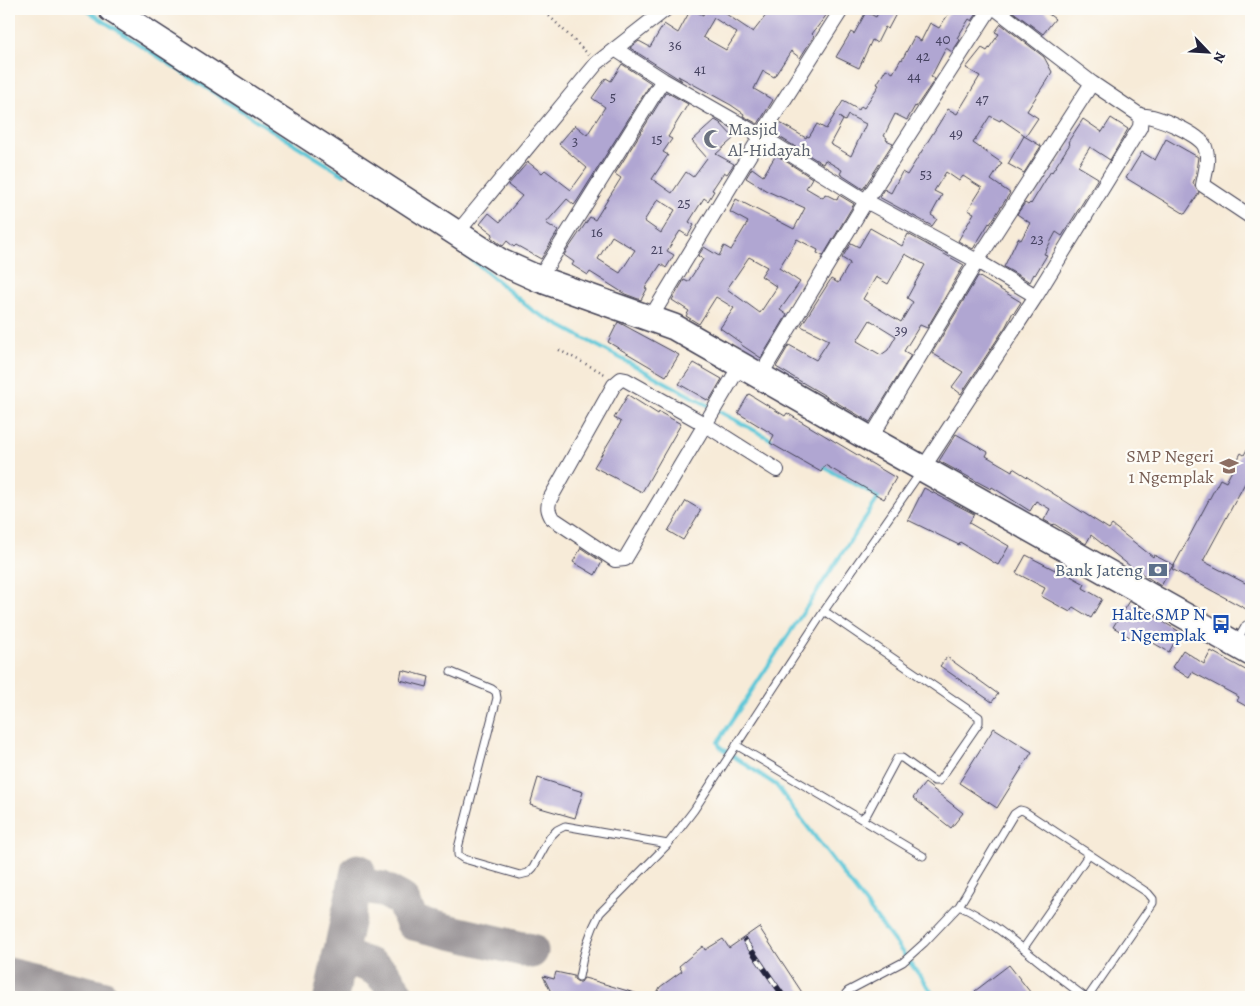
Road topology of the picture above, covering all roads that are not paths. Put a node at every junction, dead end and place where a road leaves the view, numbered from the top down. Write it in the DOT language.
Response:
graph roads {
  1 [pos="111,9"];
  2 [pos="666,9"];
  3 [pos="842,9"];
  4 [pos="990,9"];
  5 [pos="996,9"];
  6 [pos="615,49"];
  7 [pos="663,80"];
  8 [pos="1092,83"];
  9 [pos="1141,116"];
  10 [pos="761,136"];
  11 [pos="866,201"];
  12 [pos="1251,217"];
  13 [pos="457,234"];
  14 [pos="977,261"];
  15 [pos="539,279"];
  16 [pos="1036,296"];
  17 [pos="651,317"];
  18 [pos="750,370"];
  19 [pos="707,424"];
  20 [pos="870,439"];
  21 [pos="923,468"];
  22 [pos="777,470"];
  23 [pos="824,611"];
  24 [pos="1244,641"];
  25 [pos="451,672"];
  26 [pos="736,745"];
  27 [pos="861,819"];
  28 [pos="668,844"];
  29 [pos="1089,854"];
  30 [pos="923,856"];
  31 [pos="959,906"];
  32 [pos="1023,949"];
  33 [pos="579,977"];
  34 [pos="844,997"];
  35 [pos="1087,997"];
  1 -- 13 [label="highway"];
  2 -- 6 [label="street"];
  3 -- 10 [label="street"];
  4 -- 11 [label="street"];
  5 -- 8 [label="street"];
  6 -- 7 [label="street"];
  6 -- 13 [label="street"];
  7 -- 10 [label="street"];
  7 -- 15 [label="street"];
  8 -- 9 [label="street"];
  8 -- 14 [label="street"];
  9 -- 12 [label="street"];
  9 -- 16 [label="street"];
  10 -- 11 [label="street"];
  10 -- 17 [label="street"];
  11 -- 14 [label="street"];
  11 -- 18 [label="street"];
  13 -- 15 [label="highway"];
  14 -- 16 [label="street"];
  14 -- 20 [label="street"];
  15 -- 17 [label="highway"];
  16 -- 21 [label="street"];
  17 -- 18 [label="highway"];
  18 -- 19 [label="street"];
  18 -- 20 [label="highway"];
  19 -- 19 [label="street"];
  19 -- 22 [label="street"];
  20 -- 21 [label="highway"];
  21 -- 23 [label="lane"];
  21 -- 24 [label="highway"];
  23 -- 26 [label="lane"];
  23 -- 27 [label="lane"];
  25 -- 28 [label="lane"];
  26 -- 27 [label="lane"];
  26 -- 28 [label="lane"];
  27 -- 30 [label="lane"];
  28 -- 33 [label="lane"];
  29 -- 31 [label="lane"];
  29 -- 32 [label="lane"];
  29 -- 35 [label="lane"];
  31 -- 32 [label="lane"];
  31 -- 34 [label="lane"];
  32 -- 35 [label="lane"];
}
